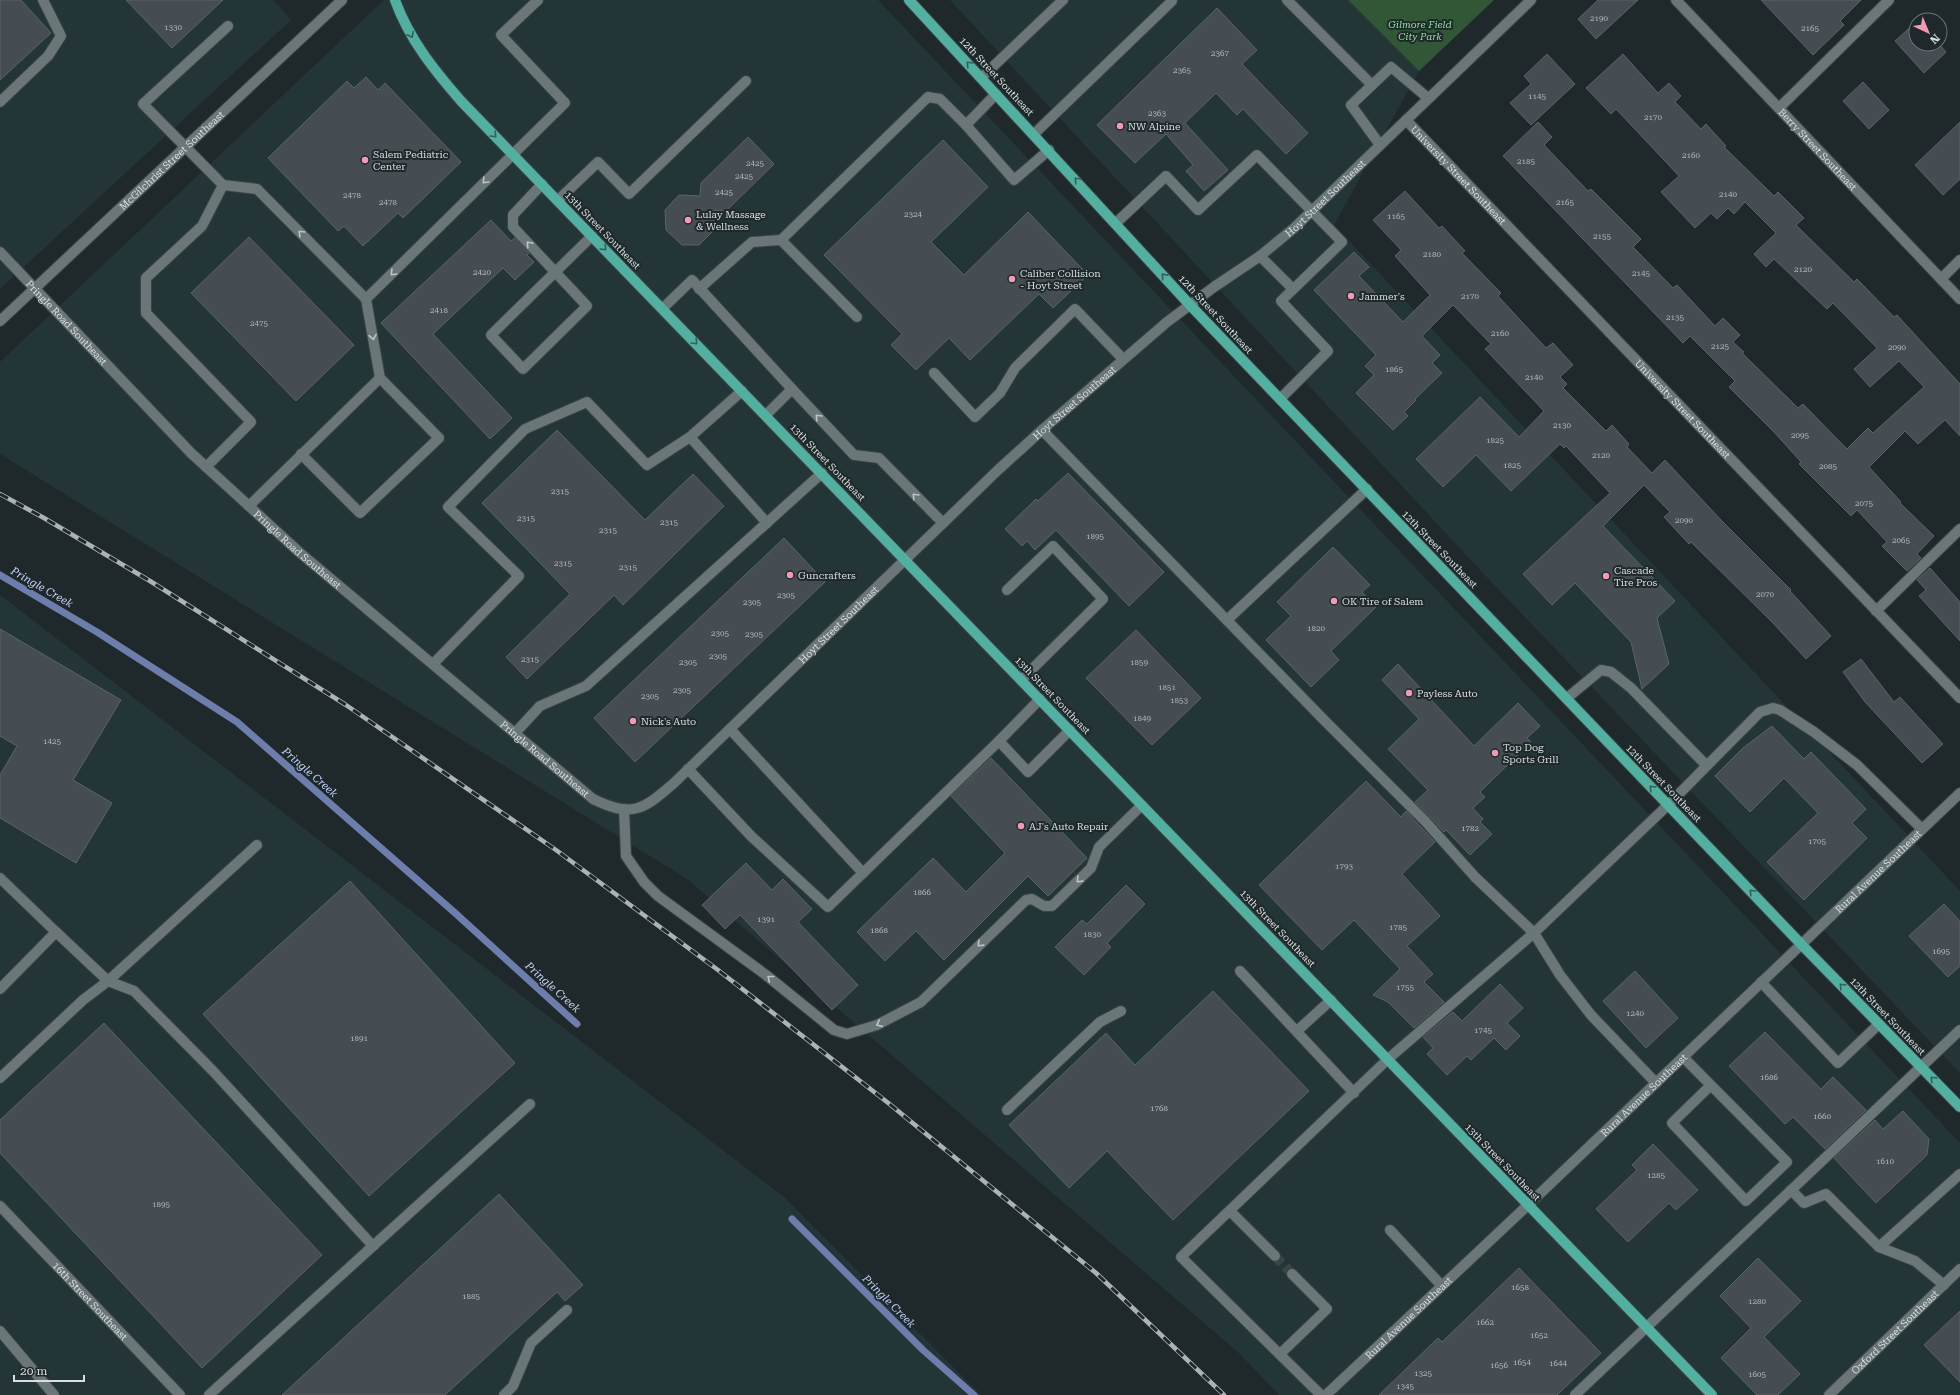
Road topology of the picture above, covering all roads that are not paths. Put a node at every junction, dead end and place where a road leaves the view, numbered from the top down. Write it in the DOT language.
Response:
graph roads {
  1 [pos="43,0"];
  2 [pos="342,0"];
  3 [pos="395,0"];
  4 [pos="538,0"];
  5 [pos="909,0"];
  6 [pos="1063,0"];
  7 [pos="1287,0"];
  8 [pos="1531,0"];
  9 [pos="1676,0"];
  10 [pos="1889,0"];
  11 [pos="1172,1"];
  12 [pos="228,26"];
  13 [pos="982,77"];
  14 [pos="746,81"];
  15 [pos="1372,85"];
  16 [pos="996,94"];
  17 [pos="1428,98"];
  18 [pos="0,102"];
  19 [pos="1779,108"];
  20 [pos="1406,120"];
  21 [pos="966,125"];
  22 [pos="1034,134"];
  23 [pos="1380,145"];
  24 [pos="186,146"];
  25 [pos="1048,150"];
  26 [pos="513,154"];
  27 [pos="542,184"];
  28 [pos="223,185"];
  29 [pos="558,200"];
  30 [pos="1312,211"];
  31 [pos="1116,223"];
  32 [pos="592,236"];
  33 [pos="781,240"];
  34 [pos="0,252"];
  35 [pos="1260,256"];
  36 [pos="1960,260"];
  37 [pos="555,272"];
  38 [pos="1941,279"];
  39 [pos="34,289"];
  40 [pos="699,289"];
  41 [pos="1293,289"];
  42 [pos="366,299"];
  43 [pos="1960,299"];
  44 [pos="1190,305"];
  45 [pos="662,308"];
  46 [pos="857,317"];
  47 [pos="0,321"];
  48 [pos="1123,359"];
  49 [pos="934,373"];
  50 [pos="380,378"];
  51 [pos="792,389"];
  52 [pos="742,391"];
  53 [pos="1280,399"];
  54 [pos="766,416"];
  55 [pos="1042,430"];
  56 [pos="690,437"];
  57 [pos="301,454"];
  58 [pos="206,467"];
  59 [pos="822,473"];
  60 [pos="1367,489"];
  61 [pos="249,506"];
  62 [pos="767,523"];
  63 [pos="943,523"];
  64 [pos="1960,529"];
  65 [pos="906,560"];
  66 [pos="1007,590"];
  67 [pos="1876,611"];
  68 [pos="1227,620"];
  69 [pos="433,664"];
  70 [pos="1021,680"];
  71 [pos="1567,698"];
  72 [pos="1960,698"];
  73 [pos="1040,700"];
  74 [pos="730,729"];
  75 [pos="1070,730"];
  76 [pos="515,733"];
  77 [pos="999,741"];
  78 [pos="1706,765"];
  79 [pos="688,769"];
  80 [pos="1960,793"];
  81 [pos="1142,805"];
  82 [pos="1668,805"];
  83 [pos="624,809"];
  84 [pos="1922,829"];
  85 [pos="257,845"];
  86 [pos="863,873"];
  87 [pos="0,878"];
  88 [pos="56,932"];
  89 [pos="1534,933"];
  90 [pos="1801,944"];
  91 [pos="1240,971"];
  92 [pos="108,981"];
  93 [pos="1761,982"];
  94 [pos="0,989"];
  95 [pos="1331,1000"];
  96 [pos="1121,1011"];
  97 [pos="1879,1024"];
  98 [pos="1960,1030"];
  99 [pos="1297,1032"];
  100 [pos="1683,1057"];
  101 [pos="1388,1059"];
  102 [pos="1921,1067"];
  103 [pos="0,1078"];
  104 [pos="1656,1082"];
  105 [pos="1710,1086"];
  106 [pos="1354,1093"];
  107 [pos="530,1104"];
  108 [pos="1960,1107"];
  109 [pos="1007,1110"];
  110 [pos="1960,1174"];
  111 [pos="1791,1190"];
  112 [pos="1528,1205"];
  113 [pos="0,1206"];
  114 [pos="1230,1210"];
  115 [pos="1390,1230"];
  116 [pos="372,1246"];
  117 [pos="1879,1248"];
  118 [pos="1275,1256"];
  119 [pos="1960,1269"];
  120 [pos="1292,1274"];
  121 [pos="1944,1284"];
  122 [pos="1441,1285"];
  123 [pos="568,1310"];
  124 [pos="1647,1328"];
  125 [pos="0,1331"];
  126 [pos="1280,1354"];
  127 [pos="54,1395"];
  128 [pos="180,1395"];
  129 [pos="209,1395"];
  130 [pos="504,1395"];
  131 [pos="1321,1395"];
  132 [pos="1326,1395"];
  133 [pos="1575,1395"];
  134 [pos="1712,1395"];
  135 [pos="1829,1395"];
  1 -- 18 [label="street"];
  2 -- 24 [label="street, McGilchrist Street Southeast"];
  3 -- 26 [label="main road, 13th Street Southeast, one-way"];
  4 -- 26 [label="street"];
  13 -- 5 [label="main road, 12th Street Southeast, one-way"];
  6 -- 13 [label="street"];
  7 -- 15 [label="street"];
  8 -- 17 [label="street, Hoyt Street Southeast"];
  9 -- 19 [label="street, Berry Street Southeast"];
  10 -- 19 [label="street"];
  11 -- 22 [label="street"];
  12 -- 24 [label="street"];
  13 -- 16 [label="main road, 12th Street Southeast"];
  14 -- 29 [label="street"];
  15 -- 17 [label="street"];
  15 -- 23 [label="street"];
  16 -- 21 [label="street"];
  16 -- 22 [label="main road, 12th Street Southeast"];
  17 -- 20 [label="street, Hoyt Street Southeast"];
  19 -- 38 [label="street, Berry Street Southeast"];
  20 -- 23 [label="street, Hoyt Street Southeast"];
  20 -- 67 [label="street, University Street Southeast"];
  21 -- 25 [label="street"];
  21 -- 33 [label="street"];
  22 -- 25 [label="main road, 12th Street Southeast"];
  23 -- 30 [label="street, Hoyt Street Southeast"];
  24 -- 28 [label="street"];
  24 -- 39 [label="street, McGilchrist Street Southeast"];
  31 -- 25 [label="main road, 12th Street Southeast, one-way"];
  26 -- 27 [label="main road, 13th Street Southeast"];
  26 -- 42 [label="street, one-way"];
  27 -- 29 [label="main road, 13th Street Southeast"];
  37 -- 27 [label="street, one-way"];
  42 -- 28 [label="street, one-way"];
  28 -- 58 [label="street"];
  29 -- 32 [label="main road, 13th Street Southeast"];
  30 -- 31 [label="street"];
  30 -- 35 [label="street, Hoyt Street Southeast"];
  30 -- 41 [label="street"];
  44 -- 31 [label="main road, 12th Street Southeast, one-way"];
  32 -- 37 [label="street"];
  32 -- 45 [label="main road, 13th Street Southeast, one-way"];
  33 -- 40 [label="street"];
  33 -- 46 [label="street"];
  34 -- 39 [label="street, Pringle Road Southeast"];
  35 -- 41 [label="street"];
  35 -- 44 [label="street, Hoyt Street Southeast"];
  36 -- 38 [label="street"];
  37 -- 37 [label="street"];
  38 -- 43 [label="street, Berry Street Southeast"];
  39 -- 47 [label="street, McGilchrist Street Southeast"];
  39 -- 58 [label="street, Pringle Road Southeast"];
  40 -- 45 [label="street"];
  40 -- 51 [label="street"];
  41 -- 53 [label="street"];
  42 -- 50 [label="street, one-way"];
  44 -- 48 [label="street, Hoyt Street Southeast"];
  44 -- 53 [label="main road, 12th Street Southeast"];
  45 -- 52 [label="main road, 13th Street Southeast, one-way"];
  48 -- 49 [label="street"];
  48 -- 55 [label="street, Hoyt Street Southeast"];
  50 -- 57 [label="street"];
  50 -- 57 [label="street"];
  51 -- 54 [label="street"];
  63 -- 51 [label="street, one-way"];
  52 -- 54 [label="main road, 13th Street Southeast"];
  52 -- 56 [label="street"];
  53 -- 60 [label="main road, 12th Street Southeast"];
  54 -- 59 [label="main road, 13th Street Southeast"];
  55 -- 63 [label="street, Hoyt Street Southeast"];
  55 -- 68 [label="street"];
  56 -- 62 [label="street"];
  56 -- 69 [label="street"];
  57 -- 61 [label="street"];
  58 -- 61 [label="street, Pringle Road Southeast"];
  59 -- 62 [label="street"];
  59 -- 65 [label="main road, 13th Street Southeast"];
  60 -- 68 [label="street"];
  60 -- 71 [label="main road, 12th Street Southeast"];
  61 -- 69 [label="street, Pringle Road Southeast"];
  62 -- 76 [label="street"];
  63 -- 65 [label="street, Hoyt Street Southeast"];
  64 -- 67 [label="street"];
  65 -- 70 [label="main road, 13th Street Southeast"];
  65 -- 74 [label="street, Hoyt Street Southeast"];
  66 -- 70 [label="street"];
  67 -- 72 [label="street, University Street Southeast"];
  68 -- 89 [label="street"];
  69 -- 76 [label="street, Pringle Road Southeast"];
  70 -- 73 [label="main road, 13th Street Southeast"];
  71 -- 78 [label="street"];
  82 -- 71 [label="main road, 12th Street Southeast, one-way"];
  73 -- 75 [label="main road, 13th Street Southeast"];
  73 -- 77 [label="street"];
  74 -- 79 [label="street, Hoyt Street Southeast"];
  74 -- 86 [label="street"];
  75 -- 77 [label="street"];
  75 -- 81 [label="main road, 13th Street Southeast"];
  76 -- 83 [label="street, Pringle Road Southeast"];
  77 -- 86 [label="street"];
  78 -- 82 [label="street"];
  78 -- 84 [label="street"];
  79 -- 83 [label="street, Hoyt Street Southeast"];
  79 -- 86 [label="street"];
  80 -- 84 [label="street, Rural Avenue Southeast"];
  81 -- 83 [label="street, one-way"];
  81 -- 95 [label="main road, 13th Street Southeast"];
  82 -- 89 [label="street"];
  90 -- 82 [label="main road, 12th Street Southeast, one-way"];
  84 -- 90 [label="street, Rural Avenue Southeast"];
  85 -- 92 [label="street"];
  87 -- 88 [label="street"];
  88 -- 92 [label="street"];
  88 -- 94 [label="street"];
  89 -- 101 [label="street"];
  89 -- 104 [label="street"];
  90 -- 93 [label="street, Rural Avenue Southeast"];
  97 -- 90 [label="main road, 12th Street Southeast, one-way"];
  91 -- 99 [label="street"];
  92 -- 103 [label="street"];
  92 -- 116 [label="street"];
  93 -- 97 [label="street"];
  93 -- 100 [label="street, Rural Avenue Southeast"];
  95 -- 99 [label="street"];
  95 -- 101 [label="main road, 13th Street Southeast"];
  96 -- 109 [label="street"];
  97 -- 102 [label="main road, 12th Street Southeast"];
  98 -- 102 [label="street"];
  99 -- 106 [label="street"];
  100 -- 104 [label="street, Rural Avenue Southeast"];
  100 -- 105 [label="street"];
  101 -- 106 [label="street"];
  101 -- 112 [label="main road, 13th Street Southeast"];
  108 -- 102 [label="main road, 12th Street Southeast, one-way"];
  102 -- 111 [label="street"];
  104 -- 112 [label="street, Rural Avenue Southeast"];
  105 -- 105 [label="street"];
  106 -- 114 [label="street"];
  107 -- 116 [label="street"];
  110 -- 117 [label="street"];
  111 -- 117 [label="street"];
  111 -- 124 [label="street"];
  112 -- 122 [label="street, Rural Avenue Southeast"];
  112 -- 124 [label="main road, 13th Street Southeast"];
  113 -- 128 [label="street, 16th Street Southeast"];
  114 -- 118 [label="street"];
  114 -- 126 [label="street"];
  115 -- 122 [label="street"];
  116 -- 129 [label="street"];
  117 -- 121 [label="street"];
  119 -- 121 [label="street, Oxford Street Southeast"];
  120 -- 126 [label="street"];
  121 -- 135 [label="street, Oxford Street Southeast"];
  122 -- 132 [label="street, Rural Avenue Southeast"];
  123 -- 130 [label="street"];
  124 -- 133 [label="street"];
  124 -- 134 [label="main road, 13th Street Southeast"];
  125 -- 127 [label="street"];
  126 -- 131 [label="street"];
}
